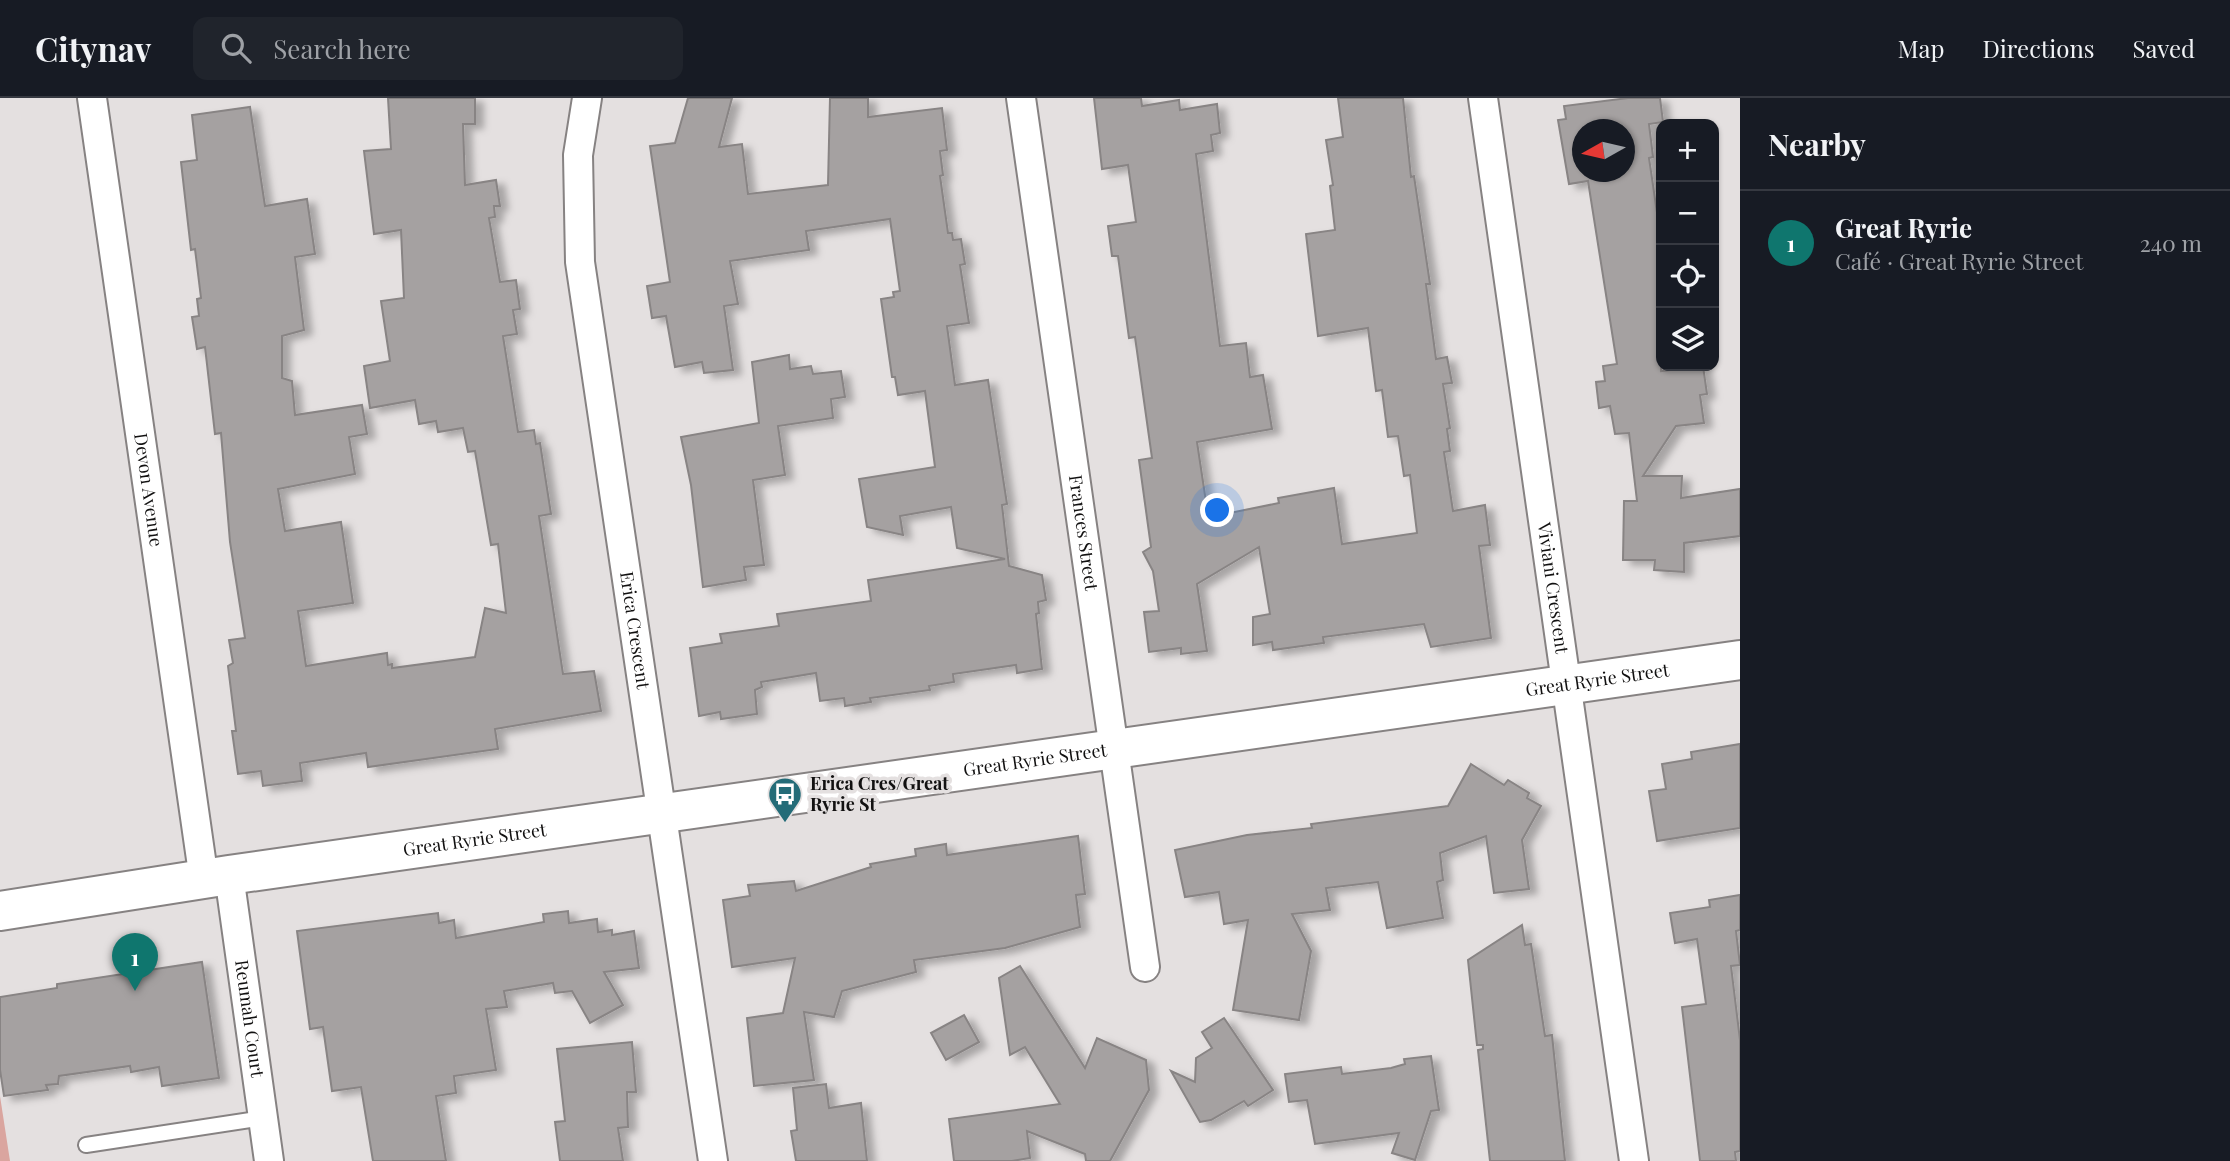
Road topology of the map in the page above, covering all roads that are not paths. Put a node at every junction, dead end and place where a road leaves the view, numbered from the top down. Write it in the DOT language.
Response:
graph roads {
  1 [pos="92,98"];
  2 [pos="587,98"];
  3 [pos="1021,98"];
  4 [pos="1483,98"];
  5 [pos="1740,660"];
  6 [pos="1567,686"];
  7 [pos="1114,748"];
  8 [pos="661,814"];
  9 [pos="216,878"];
  10 [pos="0,911"];
  11 [pos="1145,967"];
  12 [pos="263,1118"];
  13 [pos="86,1145"];
  14 [pos="269,1161"];
  15 [pos="713,1161"];
  16 [pos="1634,1161"];
  1 -- 9 [label="street, Devon Avenue"];
  2 -- 8 [label="street, Erica Crescent"];
  3 -- 7 [label="street, Frances Street"];
  4 -- 6 [label="street, Viviani Crescent"];
  5 -- 6 [label="main road, Great Ryrie Street"];
  6 -- 7 [label="main road, Great Ryrie Street"];
  6 -- 16 [label="street, Viviani Crescent"];
  7 -- 8 [label="main road, Great Ryrie Street"];
  7 -- 11 [label="street, Frances Street"];
  8 -- 9 [label="main road, Great Ryrie Street"];
  8 -- 15 [label="street, Erica Crescent"];
  9 -- 10 [label="main road, Great Ryrie Street"];
  9 -- 12 [label="street, Reumah Court"];
  12 -- 13 [label="lane"];
  12 -- 14 [label="street, Reumah Court"];
}
